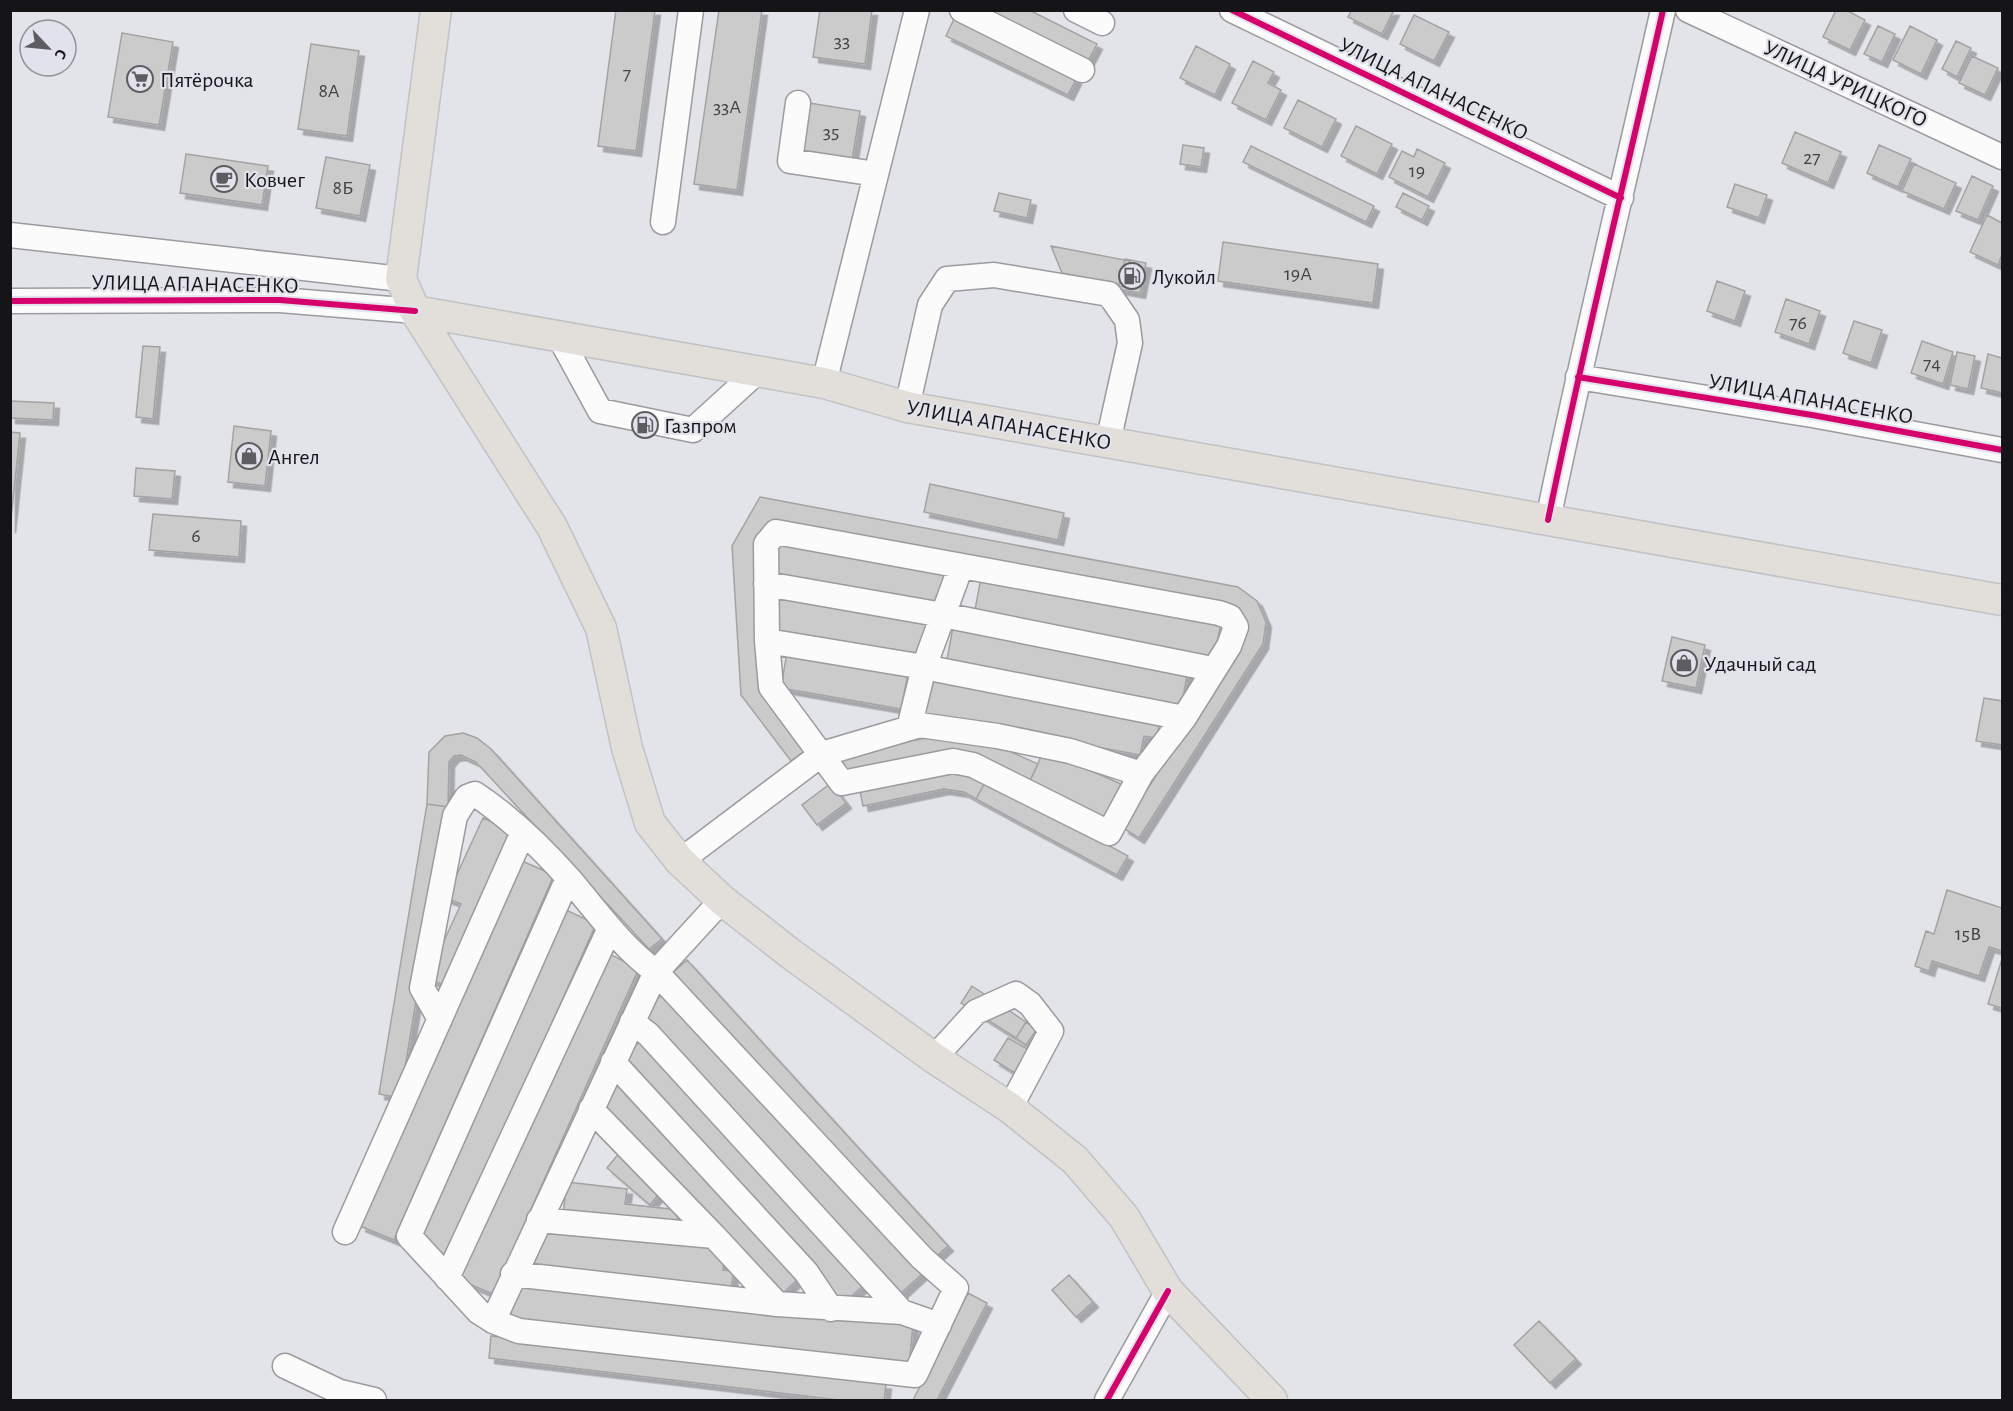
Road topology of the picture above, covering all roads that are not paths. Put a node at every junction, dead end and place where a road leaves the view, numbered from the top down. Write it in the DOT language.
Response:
graph roads {
  1 [pos="691,10"];
  2 [pos="917,10"];
  3 [pos="962,10"];
  4 [pos="1076,10"];
  5 [pos="1232,10"];
  6 [pos="1663,10"];
  7 [pos="1688,10"];
  8 [pos="433,11"];
  9 [pos="1102,24"];
  10 [pos="1082,70"];
  11 [pos="798,103"];
  12 [pos="2002,157"];
  13 [pos="876,174"];
  14 [pos="1621,198"];
  15 [pos="663,222"];
  16 [pos="10,235"];
  17 [pos="401,279"];
  18 [pos="10,301"];
  19 [pos="415,311"];
  20 [pos="560,338"];
  21 [pos="758,371"];
  22 [pos="1578,377"];
  23 [pos="824,383"];
  24 [pos="907,407"];
  25 [pos="1108,442"];
  26 [pos="2002,450"];
  27 [pos="1548,520"];
  28 [pos="961,566"];
  29 [pos="766,584"];
  30 [pos="2002,600"];
  31 [pos="944,615"];
  32 [pos="767,641"];
  33 [pos="924,667"];
  34 [pos="1212,669"];
  35 [pos="1184,718"];
  36 [pos="909,728"];
  37 [pos="822,754"];
  38 [pos="1141,774"];
  39 [pos="523,832"];
  40 [pos="680,861"];
  41 [pos="568,878"];
  42 [pos="722,900"];
  43 [pos="610,928"];
  44 [pos="656,972"];
  45 [pos="440,1019"];
  46 [pos="632,1022"];
  47 [pos="934,1058"];
  48 [pos="613,1062"];
  49 [pos="591,1108"];
  50 [pos="1010,1108"];
  51 [pos="539,1220"];
  52 [pos="345,1232"];
  53 [pos="714,1236"];
  54 [pos="513,1274"];
  55 [pos="447,1278"];
  56 [pos="1168,1291"];
  57 [pos="777,1304"];
  58 [pos="831,1309"];
  59 [pos="902,1312"];
  60 [pos="493,1321"];
  61 [pos="939,1324"];
  62 [pos="285,1366"];
  63 [pos="374,1401"];
  64 [pos="1107,1401"];
  65 [pos="1272,1401"];
  1 -- 15 [label="street"];
  2 -- 13 [label="street"];
  3 -- 10 [label="street"];
  4 -- 9 [label="street"];
  5 -- 14 [label="street, УЛИЦА АПАНАСЕНКО"];
  6 -- 14 [label="street"];
  7 -- 12 [label="street, УЛИЦА УРИЦКОГО"];
  8 -- 17 [label="main road"];
  11 -- 13 [label="street"];
  13 -- 23 [label="street"];
  14 -- 22 [label="street"];
  16 -- 17 [label="street"];
  17 -- 19 [label="main road"];
  18 -- 19 [label="street, УЛИЦА АПАНАСЕНКО"];
  19 -- 20 [label="main road, УЛИЦА АПАНАСЕНКО"];
  19 -- 40 [label="main road"];
  20 -- 21 [label="main road, УЛИЦА АПАНАСЕНКО"];
  20 -- 21 [label="street"];
  21 -- 23 [label="main road, УЛИЦА АПАНАСЕНКО"];
  22 -- 26 [label="street, УЛИЦА АПАНАСЕНКО"];
  22 -- 27 [label="street"];
  23 -- 24 [label="main road, УЛИЦА АПАНАСЕНКО"];
  24 -- 25 [label="main road, УЛИЦА АПАНАСЕНКО"];
  24 -- 25 [label="street"];
  25 -- 27 [label="main road, УЛИЦА АПАНАСЕНКО"];
  27 -- 30 [label="main road, УЛИЦА АПАНАСЕНКО"];
  28 -- 29 [label="street"];
  28 -- 31 [label="street"];
  28 -- 34 [label="street"];
  29 -- 31 [label="street"];
  29 -- 32 [label="street"];
  31 -- 33 [label="street"];
  31 -- 34 [label="street"];
  32 -- 33 [label="street"];
  32 -- 37 [label="street"];
  33 -- 35 [label="street"];
  33 -- 36 [label="street"];
  34 -- 35 [label="street"];
  35 -- 38 [label="street"];
  36 -- 37 [label="street"];
  36 -- 38 [label="street"];
  37 -- 38 [label="street"];
  37 -- 40 [label="street"];
  39 -- 41 [label="street"];
  39 -- 45 [label="street"];
  39 -- 45 [label="street"];
  40 -- 42 [label="main road"];
  41 -- 43 [label="street"];
  41 -- 55 [label="street"];
  42 -- 44 [label="street"];
  42 -- 47 [label="main road"];
  43 -- 44 [label="street"];
  43 -- 55 [label="street"];
  44 -- 46 [label="street"];
  44 -- 61 [label="street"];
  45 -- 52 [label="street"];
  46 -- 48 [label="street"];
  46 -- 59 [label="street"];
  47 -- 50 [label="main road"];
  47 -- 50 [label="street"];
  48 -- 49 [label="street"];
  48 -- 58 [label="street"];
  49 -- 51 [label="street"];
  49 -- 53 [label="street"];
  50 -- 56 [label="main road"];
  51 -- 53 [label="street"];
  51 -- 54 [label="street"];
  53 -- 57 [label="street"];
  54 -- 57 [label="street"];
  54 -- 60 [label="street"];
  55 -- 60 [label="street"];
  56 -- 64 [label="street"];
  56 -- 65 [label="main road"];
  57 -- 58 [label="street"];
  58 -- 59 [label="street"];
  59 -- 61 [label="street"];
  60 -- 61 [label="street"];
  62 -- 63 [label="street"];
}
